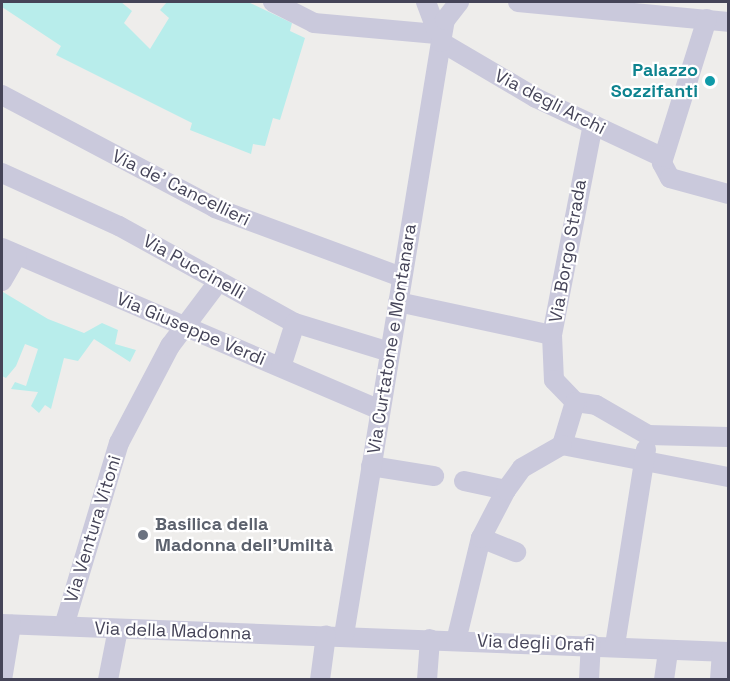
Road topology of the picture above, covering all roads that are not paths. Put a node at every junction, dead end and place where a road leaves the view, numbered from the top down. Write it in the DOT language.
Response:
graph roads {
  1 [pos="273,2"];
  2 [pos="426,2"];
  3 [pos="459,2"];
  4 [pos="518,2"];
  5 [pos="707,18"];
  6 [pos="729,22"];
  7 [pos="439,38"];
  8 [pos="2,95"];
  9 [pos="593,124"];
  10 [pos="662,157"];
  11 [pos="2,173"];
  12 [pos="729,194"];
  13 [pos="9,252"];
  14 [pos="402,277"];
  15 [pos="2,281"];
  16 [pos="219,281"];
  17 [pos="398,302"];
  18 [pos="295,323"];
  19 [pos="185,327"];
  20 [pos="552,335"];
  21 [pos="390,352"];
  22 [pos="280,367"];
  23 [pos="575,402"];
  24 [pos="380,410"];
  25 [pos="648,435"];
  26 [pos="729,437"];
  27 [pos="562,445"];
  28 [pos="644,461"];
  29 [pos="371,466"];
  30 [pos="434,476"];
  31 [pos="729,477"];
  32 [pos="464,481"];
  33 [pos="506,490"];
  34 [pos="481,538"];
  35 [pos="516,552"];
  36 [pos="6,625"];
  37 [pos="64,626"];
  38 [pos="118,629"];
  39 [pos="335,635"];
  40 [pos="430,639"];
  41 [pos="456,641"];
  42 [pos="591,644"];
  43 [pos="615,645"];
  44 [pos="669,650"];
  45 [pos="725,653"];
  46 [pos="2,680"];
  47 [pos="108,680"];
  48 [pos="320,680"];
  49 [pos="427,680"];
  50 [pos="589,680"];
  51 [pos="663,680"];
  52 [pos="720,680"];
  1 -- 7 [label="street"];
  2 -- 7 [label="street, Via Curtatone e Montanara"];
  3 -- 7 [label="street, Via Curtatone e Montanara"];
  4 -- 5 [label="street"];
  5 -- 6 [label="street"];
  5 -- 10 [label="street"];
  7 -- 9 [label="street, Via degli Archi"];
  7 -- 14 [label="street, Via Curtatone e Montanara"];
  8 -- 14 [label="street, Via de' Cancellieri"];
  9 -- 10 [label="street, Via degli Archi"];
  9 -- 20 [label="street, Via Borgo Strada"];
  10 -- 12 [label="street"];
  11 -- 16 [label="street, Via Puccinelli"];
  13 -- 15 [label="street"];
  13 -- 19 [label="street, Via Giuseppe Verdi"];
  14 -- 17 [label="street, Via Curtatone e Montanara"];
  16 -- 18 [label="street, Via Puccinelli"];
  16 -- 19 [label="street, Via Ventura Vitoni"];
  17 -- 20 [label="street"];
  17 -- 21 [label="street, Via Curtatone e Montanara"];
  18 -- 21 [label="street, Via Puccinelli"];
  18 -- 22 [label="street"];
  19 -- 22 [label="street, Via Giuseppe Verdi"];
  19 -- 37 [label="street, Via Ventura Vitoni"];
  20 -- 23 [label="street, Via Borgo Strada"];
  21 -- 24 [label="street, Via Curtatone e Montanara"];
  22 -- 24 [label="street, Via Giuseppe Verdi"];
  23 -- 25 [label="street"];
  23 -- 27 [label="street"];
  24 -- 29 [label="street, Via Curtatone e Montanara"];
  25 -- 26 [label="street"];
  25 -- 28 [label="street"];
  27 -- 28 [label="street"];
  27 -- 33 [label="street"];
  28 -- 31 [label="street"];
  28 -- 43 [label="street"];
  29 -- 30 [label="street"];
  29 -- 39 [label="street, Via Curtatone e Montanara"];
  32 -- 33 [label="street"];
  33 -- 34 [label="street"];
  34 -- 35 [label="street"];
  34 -- 41 [label="street"];
  36 -- 37 [label="street, Via della Madonna"];
  36 -- 46 [label="street"];
  37 -- 38 [label="street, Via della Madonna"];
  38 -- 39 [label="street, Via della Madonna"];
  38 -- 47 [label="street"];
  39 -- 40 [label="street, Via degli Orafi"];
  39 -- 48 [label="street, Via Curtatone e Montanara"];
  40 -- 41 [label="street, Via degli Orafi"];
  40 -- 49 [label="street"];
  41 -- 42 [label="street, Via degli Orafi"];
  42 -- 43 [label="street, Via degli Orafi"];
  42 -- 50 [label="street"];
  43 -- 44 [label="street, Via degli Orafi"];
  44 -- 45 [label="street, Via degli Orafi"];
  44 -- 51 [label="street"];
  45 -- 52 [label="street"];
}
